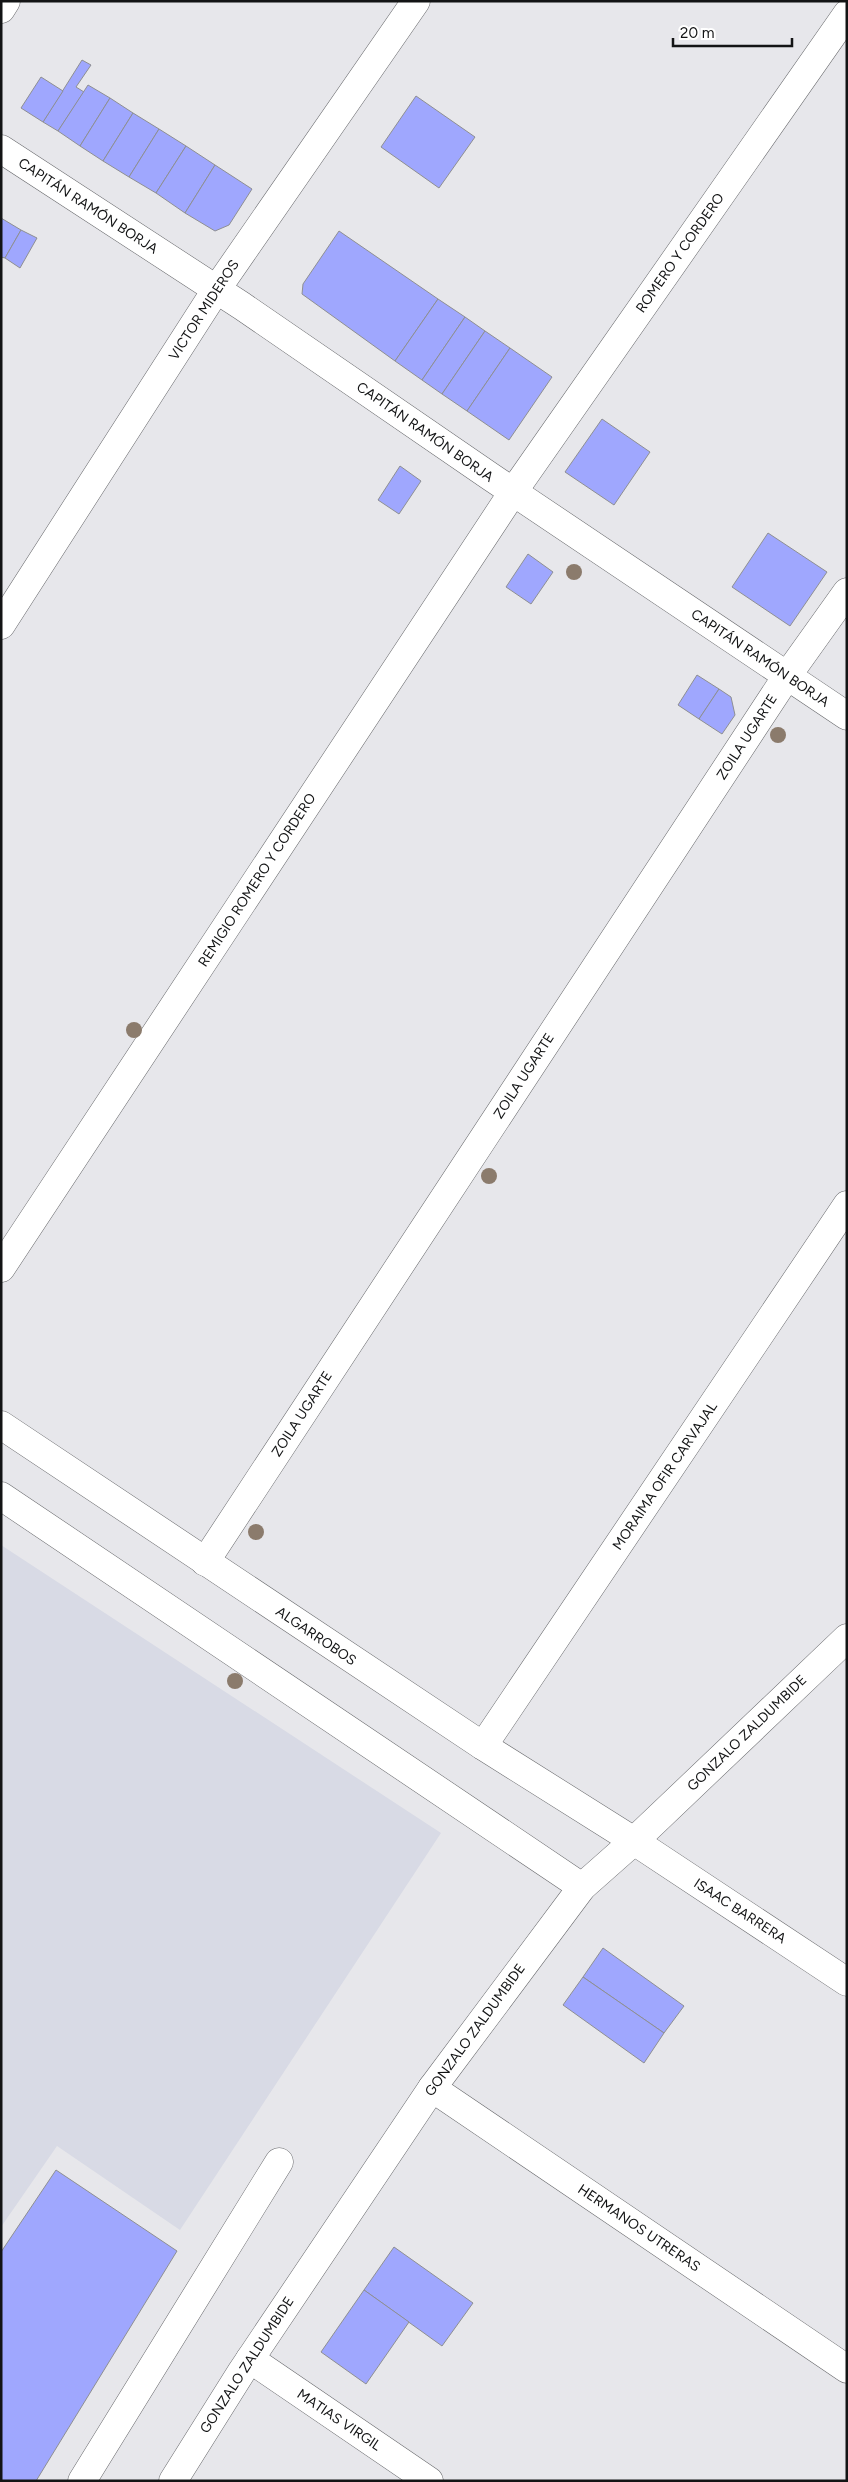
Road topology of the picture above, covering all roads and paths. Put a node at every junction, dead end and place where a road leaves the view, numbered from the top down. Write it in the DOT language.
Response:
graph roads {
  1 [pos="6,1"];
  2 [pos="416,1"];
  3 [pos="1,9"];
  4 [pos="847,14"];
  5 [pos="1,149"];
  6 [pos="216,290"];
  7 [pos="513,492"];
  8 [pos="847,592"];
  9 [pos="1,625"];
  10 [pos="787,676"];
  11 [pos="847,716"];
  12 [pos="847,1205"];
  13 [pos="1,1268"];
  14 [pos="1,1425"];
  15 [pos="1,1496"];
  16 [pos="205,1562"];
  17 [pos="847,1638"];
  18 [pos="482,1746"];
  19 [pos="634,1841"];
  20 [pos="582,1887"];
  21 [pos="847,1982"];
  22 [pos="432,2088"];
  23 [pos="279,2162"];
  24 [pos="250,2359"];
  25 [pos="847,2369"];
  26 [pos="82,2481"];
  27 [pos="173,2481"];
  28 [pos="429,2481"];
  1 -- 3 [label="street"];
  2 -- 6 [label="street, VICTOR MIDEROS"];
  4 -- 7 [label="street, ROMERO Y CORDERO"];
  5 -- 6 [label="street, CAPITÁN RAMÓN BORJA"];
  6 -- 7 [label="street, CAPITÁN RAMÓN BORJA"];
  6 -- 9 [label="street, VICTOR MIDEROS"];
  7 -- 10 [label="street, CAPITÁN RAMÓN BORJA"];
  7 -- 13 [label="street, REMIGIO ROMERO Y CORDERO"];
  8 -- 10 [label="street, ZOILA UGARTE"];
  10 -- 11 [label="street, CAPITÁN RAMÓN BORJA"];
  10 -- 16 [label="street, ZOILA UGARTE"];
  12 -- 18 [label="street, MORAIMA OFIR CARVAJAL"];
  14 -- 16 [label="street, ALGARROBOS"];
  15 -- 20 [label="street"];
  16 -- 18 [label="street, ALGARROBOS"];
  17 -- 19 [label="street, GONZALO ZALDUMBIDE"];
  18 -- 19 [label="street, ALGARROBOS"];
  19 -- 20 [label="street, GONZALO ZALDUMBIDE"];
  19 -- 21 [label="street, ISAAC BARRERA"];
  20 -- 22 [label="street, GONZALO ZALDUMBIDE"];
  22 -- 24 [label="street, GONZALO ZALDUMBIDE"];
  22 -- 25 [label="street, HERMANOS UTRERAS"];
  23 -- 26 [label="street"];
  24 -- 27 [label="street, GONZALO ZALDUMBIDE"];
  24 -- 28 [label="street, MATIAS VIRGIL"];
}
